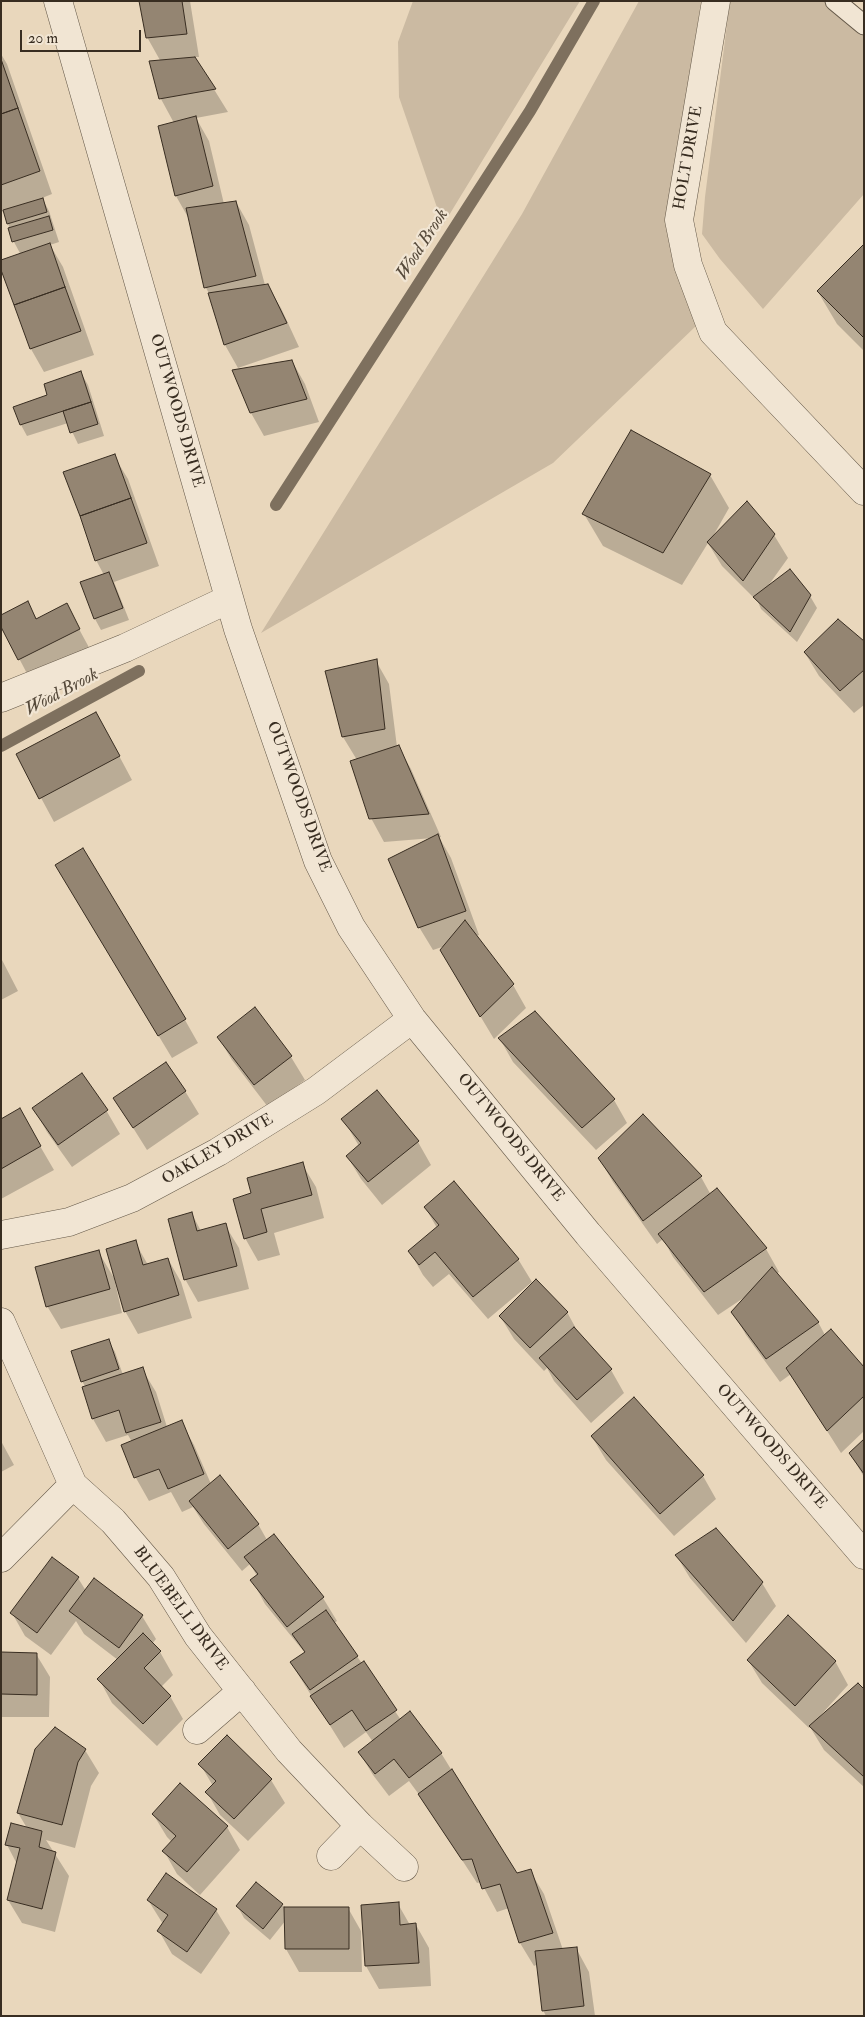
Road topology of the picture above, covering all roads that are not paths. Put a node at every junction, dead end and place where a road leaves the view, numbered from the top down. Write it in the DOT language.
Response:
graph roads {
  1 [pos="58,1"];
  2 [pos="716,1"];
  3 [pos="834,1"];
  4 [pos="864,25"];
  5 [pos="864,491"];
  6 [pos="230,599"];
  7 [pos="1,698"];
  8 [pos="412,1019"];
  9 [pos="1,1235"];
  10 [pos="1,1322"];
  11 [pos="73,1485"];
  12 [pos="864,1555"];
  13 [pos="1,1558"];
  14 [pos="242,1691"];
  15 [pos="197,1730"];
  16 [pos="360,1826"];
  17 [pos="331,1856"];
  18 [pos="404,1867"];
  1 -- 6 [label="street, OUTWOODS DRIVE"];
  2 -- 5 [label="street, HOLT DRIVE"];
  3 -- 4 [label="lane"];
  6 -- 7 [label="street"];
  6 -- 8 [label="street, OUTWOODS DRIVE"];
  8 -- 9 [label="street, OAKLEY DRIVE"];
  8 -- 12 [label="street, OUTWOODS DRIVE"];
  10 -- 11 [label="street, BLUEBELL DRIVE"];
  11 -- 13 [label="street"];
  11 -- 14 [label="street, BLUEBELL DRIVE"];
  14 -- 15 [label="street"];
  14 -- 16 [label="street, BLUEBELL DRIVE"];
  16 -- 17 [label="street"];
  16 -- 18 [label="street, BLUEBELL DRIVE"];
}
